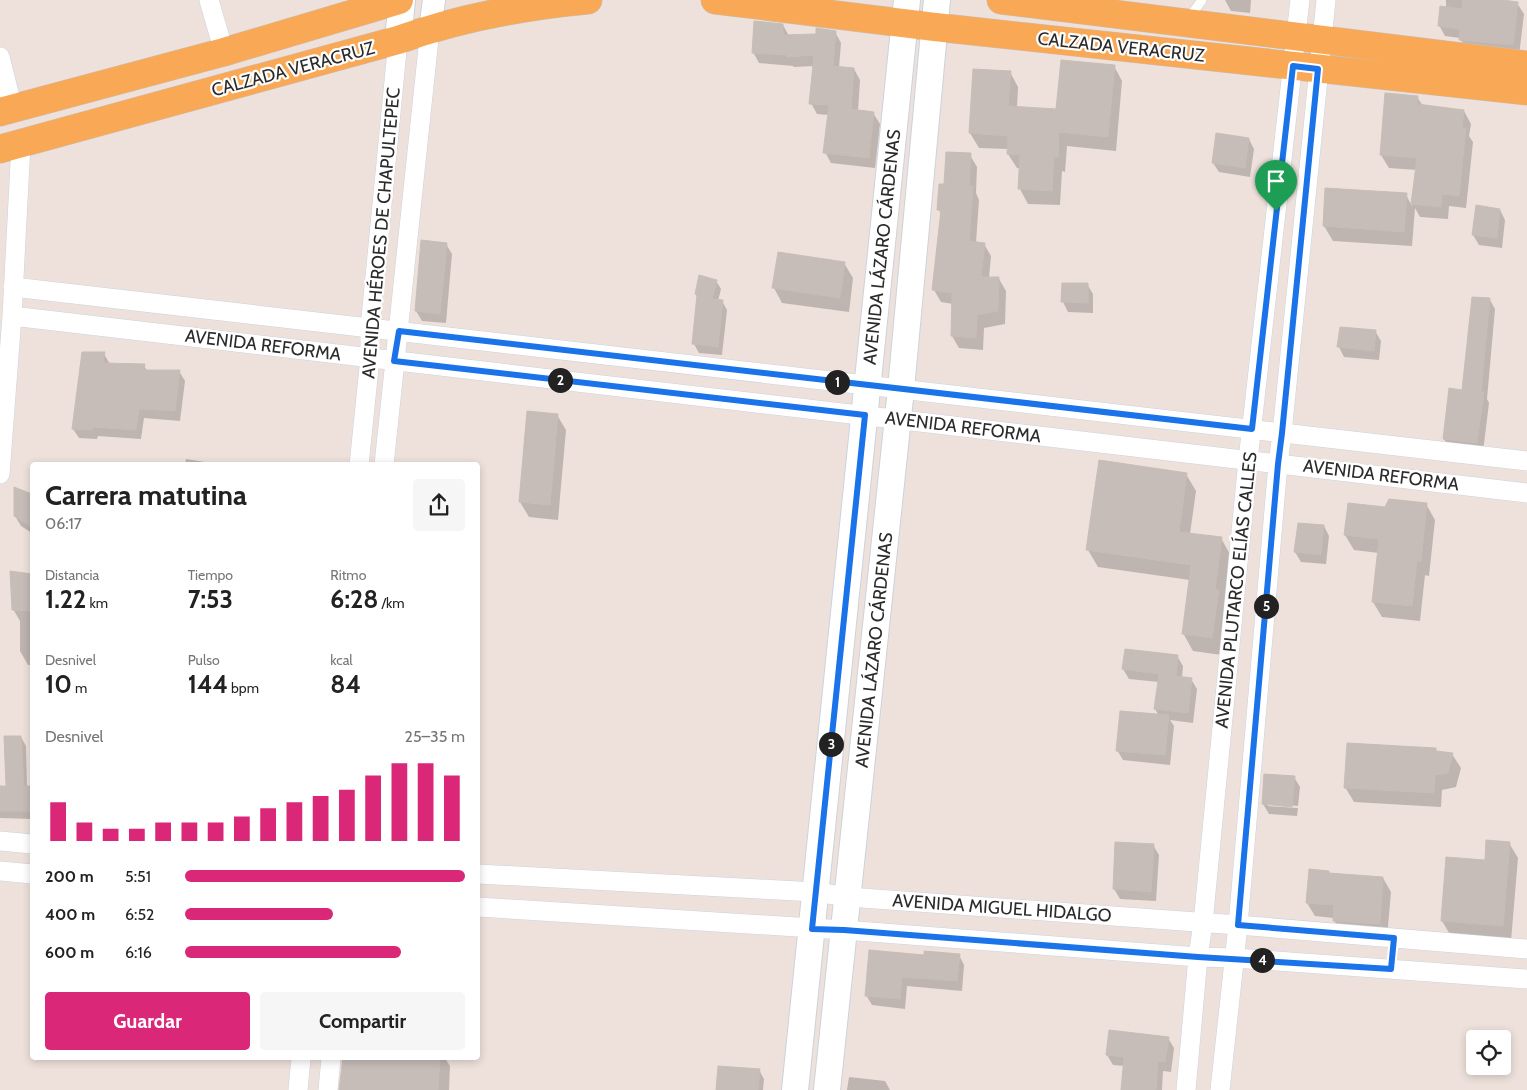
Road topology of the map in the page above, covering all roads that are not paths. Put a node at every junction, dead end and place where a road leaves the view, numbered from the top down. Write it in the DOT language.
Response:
graph roads {
  1 [pos="209,0"];
  2 [pos="400,0"];
  3 [pos="434,0"];
  4 [pos="588,0"];
  5 [pos="715,0"];
  6 [pos="1001,0"];
  7 [pos="1202,0"];
  8 [pos="1300,0"];
  9 [pos="1326,0"];
  10 [pos="906,12"];
  11 [pos="936,13"];
  12 [pos="1186,23"];
  13 [pos="430,28"];
  14 [pos="1309,39"];
  15 [pos="398,40"];
  16 [pos="224,52"];
  17 [pos="0,57"];
  18 [pos="1527,65"];
  19 [pos="1306,68"];
  20 [pos="1527,91"];
  21 [pos="7,110"];
  22 [pos="10,146"];
  23 [pos="13,287"];
  24 [pos="12,316"];
  25 [pos="370,328"];
  26 [pos="399,331"];
  27 [pos="370,358"];
  28 [pos="394,361"];
  29 [pos="868,385"];
  30 [pos="901,389"];
  31 [pos="865,415"];
  32 [pos="898,420"];
  33 [pos="1252,429"];
  34 [pos="1282,433"];
  35 [pos="1248,460"];
  36 [pos="1527,461"];
  37 [pos="359,462"];
  38 [pos="384,462"];
  39 [pos="1278,464"];
  40 [pos="0,474"];
  41 [pos="1527,492"];
  42 [pos="0,841"];
  43 [pos="30,844"];
  44 [pos="0,871"];
  45 [pos="30,874"];
  46 [pos="480,874"];
  47 [pos="816,892"];
  48 [pos="848,897"];
  49 [pos="480,907"];
  50 [pos="1203,923"];
  51 [pos="1238,925"];
  52 [pos="812,929"];
  53 [pos="844,930"];
  54 [pos="1394,938"];
  55 [pos="1527,949"];
  56 [pos="1198,957"];
  57 [pos="1234,958"];
  58 [pos="1391,969"];
  59 [pos="1527,979"];
  60 [pos="301,1060"];
  61 [pos="331,1060"];
  62 [pos="298,1090"];
  63 [pos="328,1090"];
  64 [pos="795,1090"];
  65 [pos="828,1090"];
  66 [pos="1186,1090"];
  67 [pos="1220,1090"];
  1 -- 16 [label="street"];
  2 -- 15 [label="main road, AVENIDA HÉROES DE CHAPULTEPEC"];
  2 -- 16 [label="main road, CALZADA VERACRUZ"];
  3 -- 13 [label="street, AVENIDA HÉROES DE CHAPULTEPEC"];
  4 -- 13 [label="main road, CALZADA VERACRUZ"];
  5 -- 10 [label="main road, CALZADA VERACRUZ"];
  6 -- 12 [label="main road, CALZADA VERACRUZ"];
  7 -- 12 [label="lane"];
  8 -- 14 [label="street, AVENIDA PLUTARCO ELÍAS CALLES"];
  9 -- 14 [label="street, AVENIDA PLUTARCO ELÍAS CALLES"];
  10 -- 11 [label="main road, CALZADA VERACRUZ"];
  10 -- 29 [label="main road, AVENIDA LÁZARO CÁRDENAS"];
  11 -- 19 [label="main road, CALZADA VERACRUZ"];
  11 -- 30 [label="main road, AVENIDA LÁZARO CÁRDENAS"];
  12 -- 14 [label="main road, CALZADA VERACRUZ"];
  13 -- 15 [label="main road, CALZADA VERACRUZ"];
  13 -- 26 [label="street, AVENIDA HÉROES DE CHAPULTEPEC"];
  14 -- 18 [label="main road, CALZADA VERACRUZ"];
  14 -- 19 [label="street, AVENIDA PLUTARCO ELÍAS CALLES"];
  14 -- 19 [label="street, AVENIDA PLUTARCO ELÍAS CALLES"];
  15 -- 22 [label="main road, CALZADA VERACRUZ"];
  15 -- 25 [label="street, AVENIDA HÉROES DE CHAPULTEPEC"];
  16 -- 21 [label="main road, CALZADA VERACRUZ"];
  17 -- 21 [label="street"];
  19 -- 20 [label="main road, CALZADA VERACRUZ"];
  19 -- 33 [label="street, AVENIDA PLUTARCO ELÍAS CALLES"];
  19 -- 34 [label="street, AVENIDA PLUTARCO ELÍAS CALLES"];
  22 -- 23 [label="street"];
  23 -- 24 [label="street"];
  23 -- 25 [label="street, AVENIDA REFORMA"];
  24 -- 27 [label="street, AVENIDA REFORMA"];
  24 -- 40 [label="street"];
  25 -- 26 [label="street, AVENIDA REFORMA"];
  25 -- 27 [label="street, AVENIDA HÉROES DE CHAPULTEPEC"];
  26 -- 28 [label="street, AVENIDA HÉROES DE CHAPULTEPEC"];
  26 -- 29 [label="street, AVENIDA REFORMA"];
  27 -- 28 [label="street, AVENIDA REFORMA"];
  27 -- 37 [label="street, AVENIDA HÉROES DE CHAPULTEPEC"];
  28 -- 31 [label="street, AVENIDA REFORMA"];
  28 -- 38 [label="street, AVENIDA HÉROES DE CHAPULTEPEC"];
  29 -- 30 [label="street, AVENIDA REFORMA"];
  29 -- 31 [label="main road, AVENIDA LÁZARO CÁRDENAS"];
  30 -- 32 [label="main road, AVENIDA LÁZARO CÁRDENAS"];
  30 -- 33 [label="street, AVENIDA REFORMA"];
  31 -- 32 [label="street, AVENIDA REFORMA"];
  31 -- 47 [label="main road, AVENIDA LÁZARO CÁRDENAS"];
  32 -- 35 [label="street, AVENIDA REFORMA"];
  32 -- 48 [label="main road, AVENIDA LÁZARO CÁRDENAS"];
  33 -- 34 [label="street, AVENIDA REFORMA"];
  33 -- 35 [label="street, AVENIDA PLUTARCO ELÍAS CALLES"];
  34 -- 36 [label="street, AVENIDA REFORMA"];
  34 -- 39 [label="street, AVENIDA PLUTARCO ELÍAS CALLES"];
  35 -- 39 [label="street, AVENIDA REFORMA"];
  35 -- 50 [label="street, AVENIDA PLUTARCO ELÍAS CALLES"];
  39 -- 41 [label="street, AVENIDA REFORMA"];
  39 -- 51 [label="street, AVENIDA PLUTARCO ELÍAS CALLES"];
  42 -- 43 [label="street"];
  44 -- 45 [label="street"];
  46 -- 47 [label="street, AVENIDA MIGUEL HIDALGO"];
  47 -- 48 [label="street, AVENIDA MIGUEL HIDALGO"];
  47 -- 52 [label="main road, AVENIDA LÁZARO CÁRDENAS"];
  48 -- 50 [label="street, AVENIDA MIGUEL HIDALGO"];
  48 -- 53 [label="main road, AVENIDA LÁZARO CÁRDENAS"];
  49 -- 52 [label="street, AVENIDA MIGUEL HIDALGO"];
  50 -- 51 [label="street, AVENIDA MIGUEL HIDALGO"];
  50 -- 56 [label="street, AVENIDA PLUTARCO ELÍAS CALLES"];
  51 -- 54 [label="street, AVENIDA MIGUEL HIDALGO"];
  51 -- 57 [label="street, AVENIDA PLUTARCO ELÍAS CALLES"];
  52 -- 53 [label="street, AVENIDA MIGUEL HIDALGO"];
  52 -- 64 [label="main road, AVENIDA LÁZARO CÁRDENAS"];
  53 -- 56 [label="street, AVENIDA MIGUEL HIDALGO"];
  53 -- 65 [label="main road, AVENIDA LÁZARO CÁRDENAS"];
  54 -- 55 [label="street, AVENIDA MIGUEL HIDALGO"];
  54 -- 58 [label="street"];
  56 -- 57 [label="street, AVENIDA MIGUEL HIDALGO"];
  56 -- 66 [label="street, AVENIDA PLUTARCO ELÍAS CALLES"];
  57 -- 58 [label="street, AVENIDA MIGUEL HIDALGO"];
  57 -- 67 [label="street, AVENIDA PLUTARCO ELÍAS CALLES"];
  58 -- 59 [label="street, AVENIDA MIGUEL HIDALGO"];
  60 -- 62 [label="street"];
  61 -- 63 [label="street"];
}
